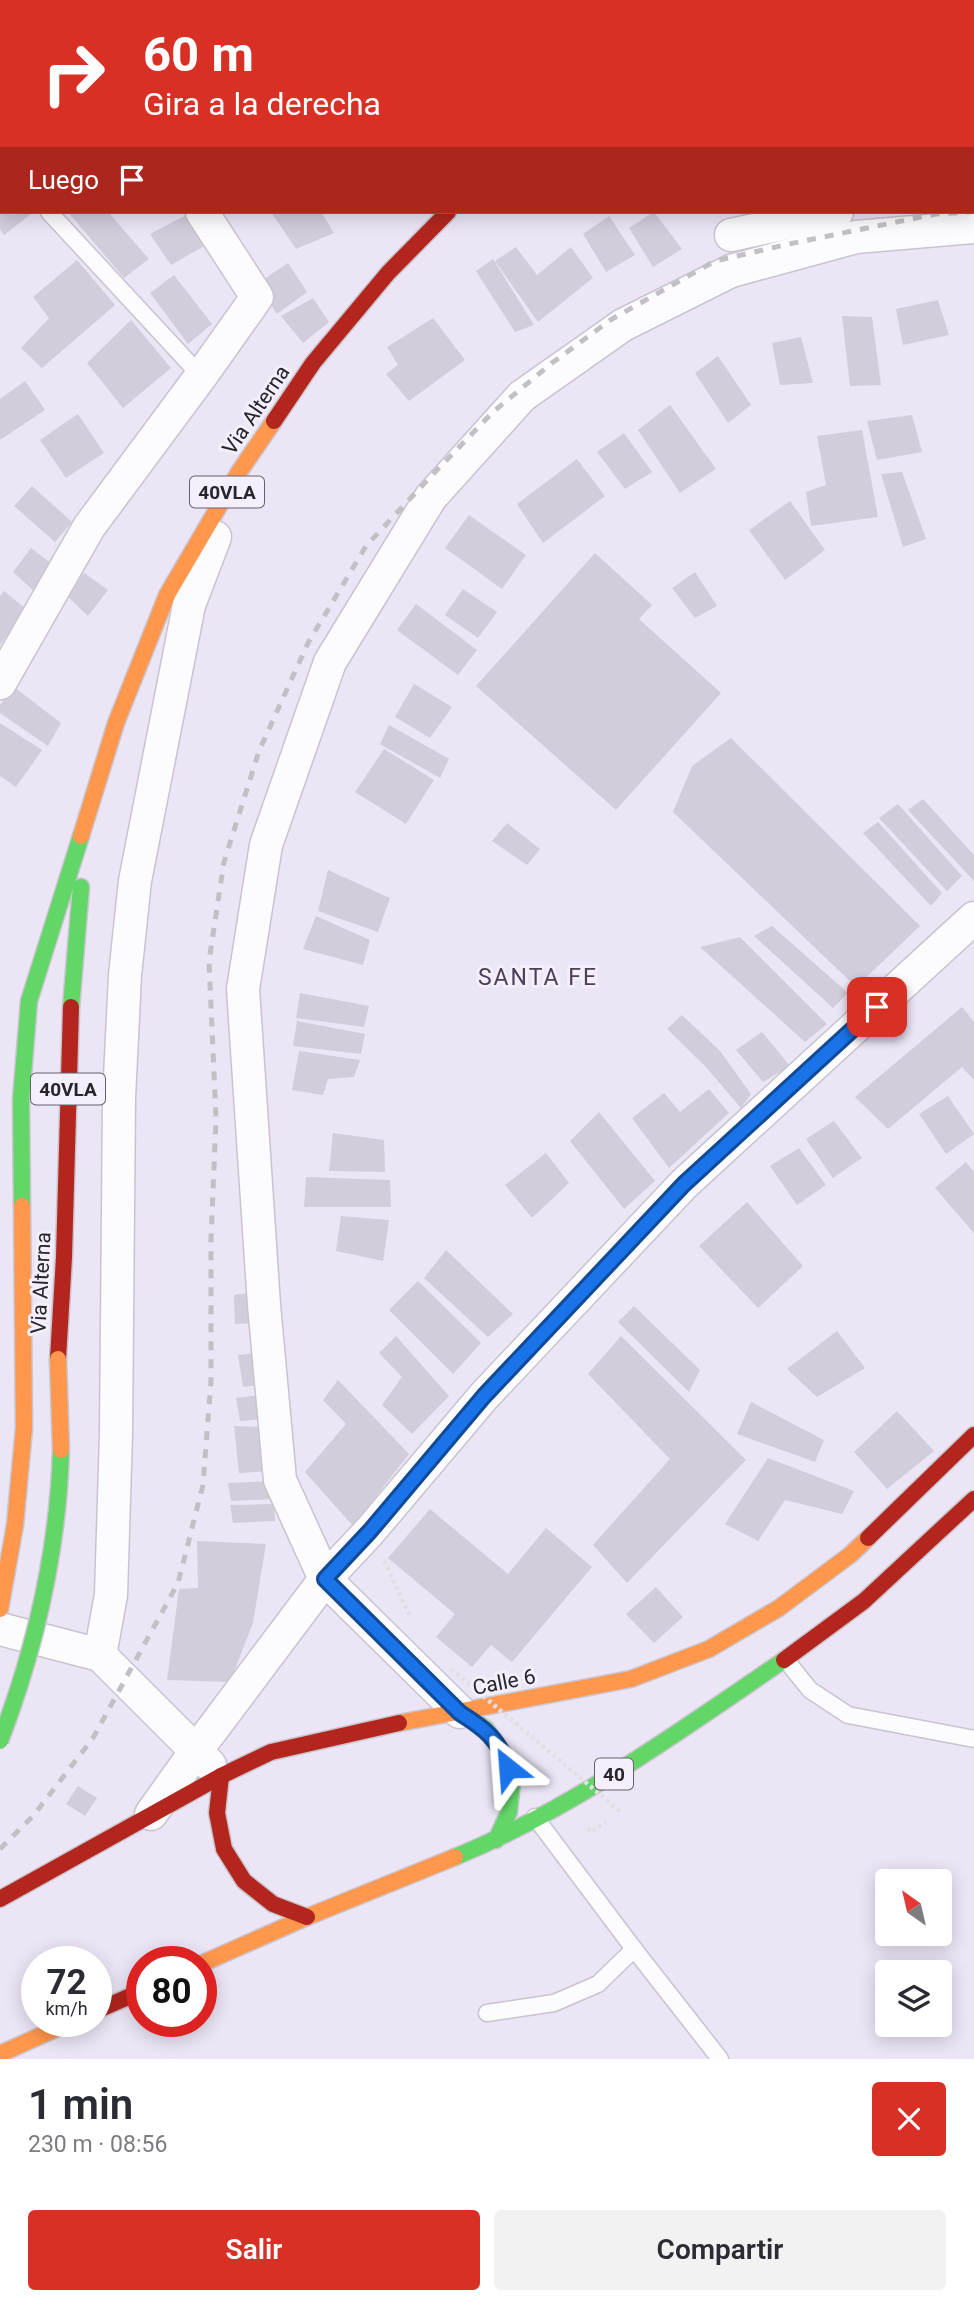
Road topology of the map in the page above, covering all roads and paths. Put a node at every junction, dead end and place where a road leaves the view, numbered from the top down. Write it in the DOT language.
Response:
graph roads {
  1 [pos="51,214"];
  2 [pos="203,214"];
  3 [pos="446,214"];
  4 [pos="828,214"];
  5 [pos="974,228"];
  6 [pos="731,235"];
  7 [pos="201,376"];
  8 [pos="239,472"];
  9 [pos="0,683"];
  10 [pos="86,819"];
  11 [pos="974,918"];
  12 [pos="11,1098"];
  13 [pos="24,1428"];
  14 [pos="974,1435"];
  15 [pos="0,1465"];
  16 [pos="974,1499"];
  17 [pos="370,1531"];
  18 [pos="325,1579"];
  19 [pos="0,1609"];
  20 [pos="411,1618"];
  21 [pos="0,1629"];
  22 [pos="100,1655"];
  23 [pos="785,1659"];
  24 [pos="451,1669"];
  25 [pos="460,1713"];
  26 [pos="974,1739"];
  27 [pos="0,1741"];
  28 [pos="195,1751"];
  29 [pos="221,1776"];
  30 [pos="621,1812"];
  31 [pos="151,1815"];
  32 [pos="535,1816"];
  33 [pos="496,1840"];
  34 [pos="0,1899"];
  35 [pos="307,1917"];
  36 [pos="634,1949"];
  37 [pos="217,1957"];
  38 [pos="487,2013"];
  39 [pos="38,2037"];
  40 [pos="0,2054"];
  41 [pos="720,2059"];
  1 -- 7 [label="lane"];
  2 -- 7 [label="street"];
  3 -- 8 [label="main road, Via Alterna / 40VLA"];
  4 -- 6 [label="street"];
  5 -- 18 [label="street"];
  7 -- 9 [label="street"];
  8 -- 10 [label="main road, Via Alterna / 40VLA"];
  8 -- 22 [label="street"];
  10 -- 12 [label="main road, Via Alterna / 40VLA"];
  10 -- 27 [label="main road, Via Alterna / 40VLA, bridge"];
  11 -- 17 [label="street"];
  12 -- 13 [label="main road, Via Alterna / 40VLA"];
  13 -- 15 [label="street"];
  13 -- 19 [label="main road, Via Alterna / 40VLA"];
  14 -- 25 [label="main road, Calle 6"];
  16 -- 23 [label="main road, 40"];
  17 -- 18 [label="street"];
  17 -- 20 [label="path"];
  18 -- 25 [label="street"];
  18 -- 28 [label="street"];
  21 -- 22 [label="street"];
  22 -- 28 [label="street"];
  23 -- 26 [label="lane"];
  23 -- 32 [label="main road, 40"];
  24 -- 30 [label="path, bridge"];
  25 -- 29 [label="main road, Calle 6"];
  25 -- 33 [label="main road"];
  28 -- 29 [label="street"];
  28 -- 31 [label="street"];
  29 -- 31 [label="main road, Calle 6"];
  29 -- 35 [label="main road"];
  31 -- 34 [label="main road, Calle 6"];
  32 -- 33 [label="main road, 40"];
  32 -- 36 [label="lane"];
  33 -- 35 [label="main road, 40"];
  35 -- 37 [label="main road, 40"];
  36 -- 38 [label="lane"];
  36 -- 41 [label="lane"];
  39 -- 40 [label="main road"];
}
